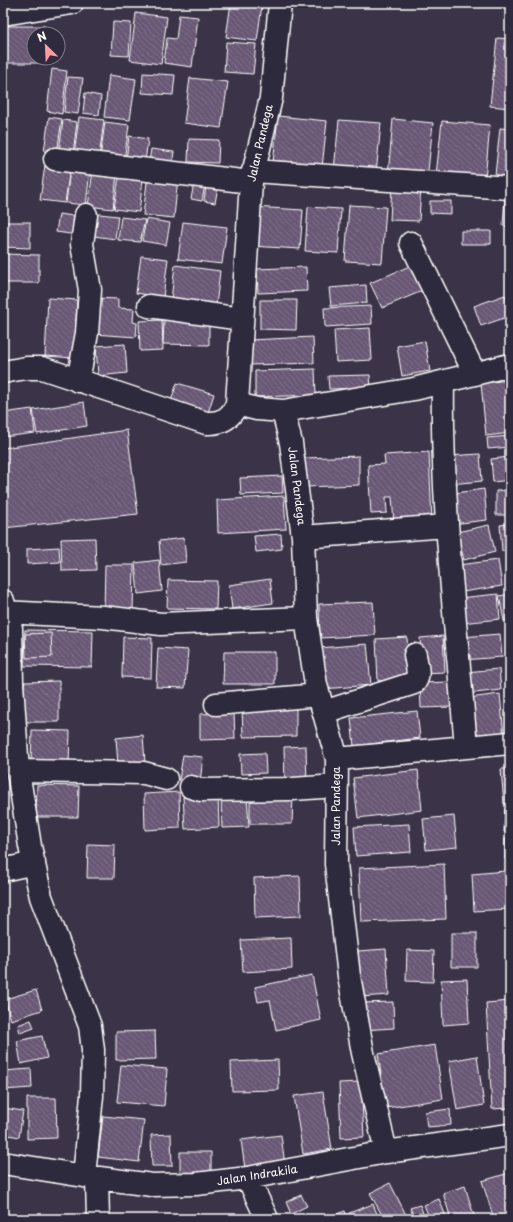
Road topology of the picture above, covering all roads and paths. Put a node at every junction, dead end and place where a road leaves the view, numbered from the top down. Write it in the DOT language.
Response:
graph roads {
  1 [pos="72,3"];
  2 [pos="280,3"];
  3 [pos="3,14"];
  4 [pos="55,159"];
  5 [pos="252,176"];
  6 [pos="510,188"];
  7 [pos="86,215"];
  8 [pos="411,243"];
  9 [pos="149,306"];
  10 [pos="242,319"];
  11 [pos="510,365"];
  12 [pos="3,372"];
  13 [pos="475,374"];
  14 [pos="78,381"];
  15 [pos="443,382"];
  16 [pos="237,404"];
  17 [pos="283,412"];
  18 [pos="446,526"];
  19 [pos="303,537"];
  20 [pos="4,608"];
  21 [pos="306,618"];
  22 [pos="415,655"];
  23 [pos="321,703"];
  24 [pos="216,704"];
  25 [pos="510,743"];
  26 [pos="466,747"];
  27 [pos="336,759"];
  28 [pos="18,771"];
  29 [pos="166,779"];
  30 [pos="337,786"];
  31 [pos="190,787"];
  32 [pos="34,863"];
  33 [pos="3,870"];
  34 [pos="510,1135"];
  35 [pos="386,1152"];
  36 [pos="3,1163"];
  37 [pos="90,1177"];
  38 [pos="248,1178"];
  39 [pos="98,1219"];
  40 [pos="267,1219"];
  1 -- 3 [label="street"];
  2 -- 5 [label="street, Jalan Pandega"];
  4 -- 5 [label="street"];
  5 -- 6 [label="street"];
  5 -- 10 [label="street, Jalan Pandega"];
  7 -- 14 [label="street"];
  8 -- 13 [label="street"];
  9 -- 10 [label="street"];
  10 -- 16 [label="street, Jalan Pandega"];
  11 -- 13 [label="street"];
  12 -- 14 [label="street"];
  13 -- 15 [label="street"];
  14 -- 16 [label="street"];
  15 -- 17 [label="street"];
  15 -- 18 [label="street"];
  16 -- 17 [label="street"];
  17 -- 19 [label="street, Jalan Pandega"];
  18 -- 19 [label="street"];
  18 -- 26 [label="street"];
  19 -- 21 [label="street, Jalan Pandega"];
  20 -- 21 [label="street"];
  20 -- 28 [label="street"];
  21 -- 23 [label="street, Jalan Pandega"];
  22 -- 23 [label="street"];
  23 -- 24 [label="street"];
  23 -- 27 [label="street, Jalan Pandega"];
  25 -- 26 [label="street"];
  26 -- 27 [label="street"];
  27 -- 30 [label="street, Jalan Pandega"];
  28 -- 29 [label="street"];
  28 -- 32 [label="street"];
  30 -- 31 [label="street"];
  30 -- 35 [label="street, Jalan Pandega"];
  32 -- 33 [label="street"];
  32 -- 37 [label="street"];
  34 -- 35 [label="street, Jalan Indrakila"];
  35 -- 38 [label="street, Jalan Indrakila"];
  36 -- 37 [label="street, Jalan Indrakila"];
  37 -- 38 [label="street, Jalan Indrakila"];
  37 -- 39 [label="street"];
  38 -- 40 [label="street"];
}
